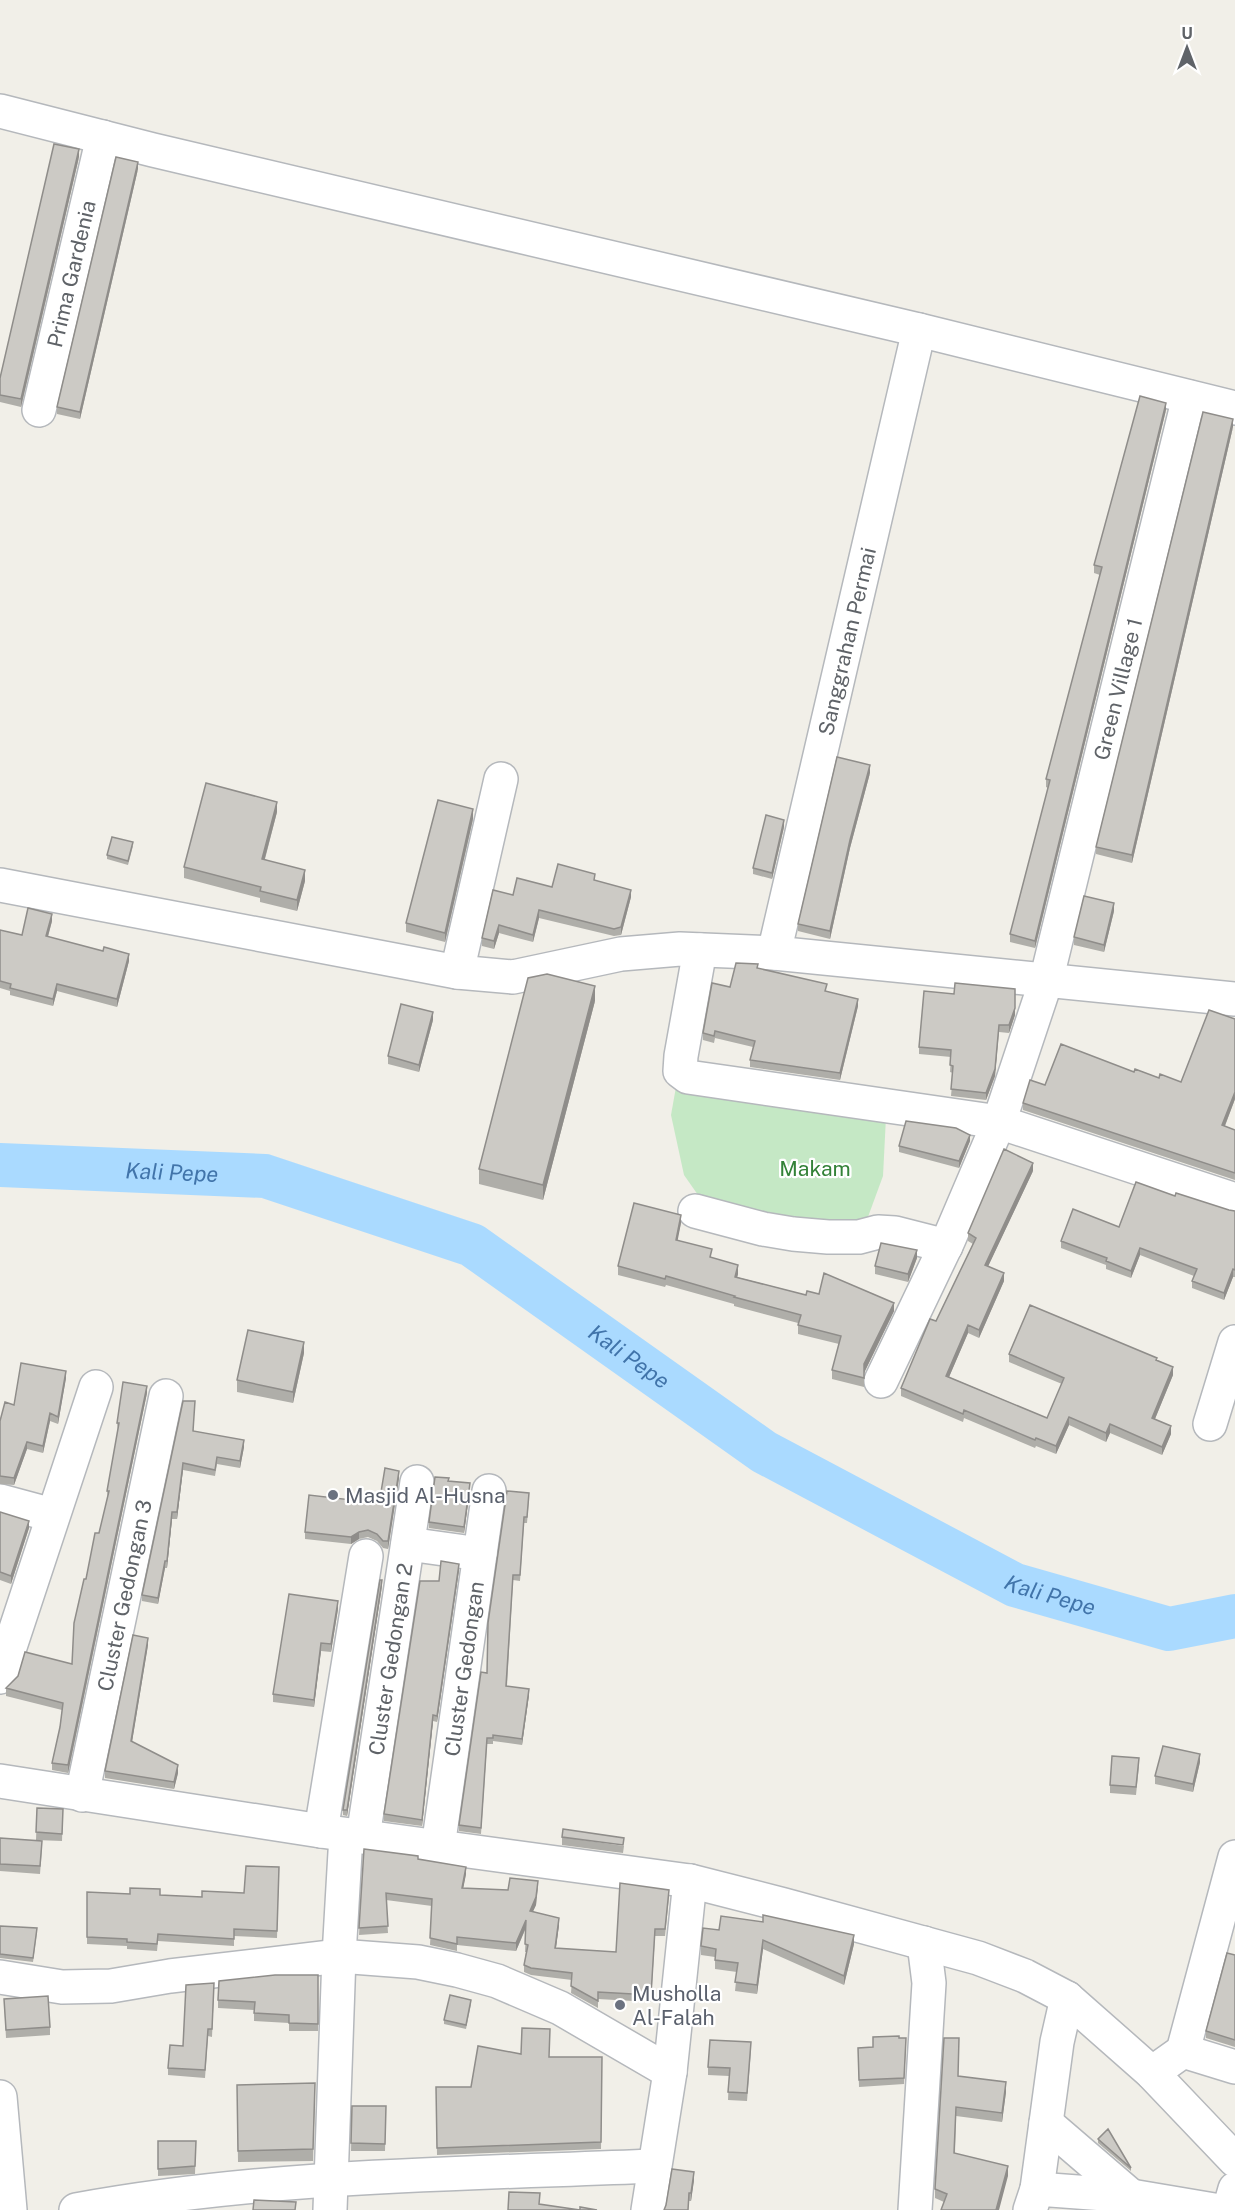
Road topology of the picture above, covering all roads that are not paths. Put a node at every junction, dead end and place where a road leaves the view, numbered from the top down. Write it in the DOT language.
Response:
graph roads {
  1 [pos="0,111"];
  2 [pos="103,137"];
  3 [pos="920,330"];
  4 [pos="1189,397"];
  5 [pos="1235,408"];
  6 [pos="39,410"];
  7 [pos="501,779"];
  8 [pos="0,885"];
  9 [pos="700,950"];
  10 [pos="774,953"];
  11 [pos="457,972"];
  12 [pos="1046,981"];
  13 [pos="1235,999"];
  14 [pos="999,1122"];
  15 [pos="1235,1200"];
  16 [pos="695,1210"];
  17 [pos="946,1246"];
  18 [pos="1235,1342"];
  19 [pos="881,1381"];
  20 [pos="96,1387"];
  21 [pos="166,1396"];
  22 [pos="1210,1424"];
  23 [pos="417,1482"];
  24 [pos="489,1491"];
  25 [pos="0,1500"];
  26 [pos="52,1515"];
  27 [pos="408,1544"];
  28 [pos="480,1554"];
  29 [pos="366,1556"];
  30 [pos="3,1657"];
  31 [pos="0,1781"];
  32 [pos="82,1795"];
  33 [pos="343,1834"];
  34 [pos="438,1847"];
  35 [pos="1235,1857"];
  36 [pos="690,1881"];
  37 [pos="924,1943"];
  38 [pos="339,1956"];
  39 [pos="0,1977"];
  40 [pos="1067,1998"];
  41 [pos="1183,2051"];
  42 [pos="1235,2067"];
  43 [pos="670,2072"];
  44 [pos="1152,2073"];
  45 [pos="0,2097"];
  46 [pos="1046,2123"];
  47 [pos="1235,2160"];
  48 [pos="654,2166"];
  49 [pos="1235,2189"];
  50 [pos="330,2195"];
  51 [pos="1131,2196"];
  52 [pos="1034,2199"];
  53 [pos="10,2210"];
  54 [pos="76,2210"];
  55 [pos="648,2210"];
  56 [pos="915,2210"];
  57 [pos="1214,2210"];
  58 [pos="1229,2210"];
  1 -- 2 [label="street"];
  2 -- 3 [label="street"];
  2 -- 6 [label="street, Prima Gardenia"];
  3 -- 4 [label="street"];
  3 -- 10 [label="street, Sanggrahan Permai"];
  4 -- 5 [label="street"];
  4 -- 12 [label="street, Green Village 1"];
  7 -- 11 [label="street"];
  8 -- 11 [label="street"];
  9 -- 10 [label="street"];
  9 -- 11 [label="street"];
  9 -- 14 [label="street"];
  10 -- 12 [label="street"];
  12 -- 13 [label="street"];
  12 -- 14 [label="street, Green Village 1"];
  14 -- 15 [label="street"];
  14 -- 17 [label="street, Green Village 1"];
  16 -- 17 [label="street"];
  17 -- 19 [label="street, Green Village 1"];
  18 -- 22 [label="street"];
  20 -- 26 [label="street"];
  21 -- 32 [label="street, Cluster Gedongan 3"];
  23 -- 27 [label="street, Cluster Gedongan 2"];
  24 -- 28 [label="street, Cluster Gedongan"];
  25 -- 26 [label="street"];
  26 -- 30 [label="street"];
  27 -- 28 [label="street"];
  27 -- 33 [label="street, Cluster Gedongan 2"];
  28 -- 34 [label="street, Cluster Gedongan"];
  29 -- 33 [label="street"];
  31 -- 32 [label="street"];
  32 -- 33 [label="street"];
  33 -- 34 [label="street"];
  33 -- 38 [label="street"];
  34 -- 36 [label="street"];
  35 -- 41 [label="street"];
  36 -- 37 [label="street"];
  36 -- 43 [label="street"];
  37 -- 40 [label="street"];
  37 -- 56 [label="street"];
  38 -- 39 [label="street"];
  38 -- 43 [label="street"];
  38 -- 50 [label="street"];
  40 -- 44 [label="street"];
  40 -- 46 [label="street"];
  41 -- 42 [label="street"];
  41 -- 44 [label="street"];
  43 -- 48 [label="street"];
  44 -- 47 [label="street"];
  45 -- 53 [label="street"];
  46 -- 51 [label="street"];
  46 -- 52 [label="street"];
  48 -- 50 [label="street"];
  48 -- 55 [label="street"];
  49 -- 58 [label="street"];
  50 -- 54 [label="street"];
  51 -- 52 [label="street"];
  51 -- 57 [label="street"];
}
